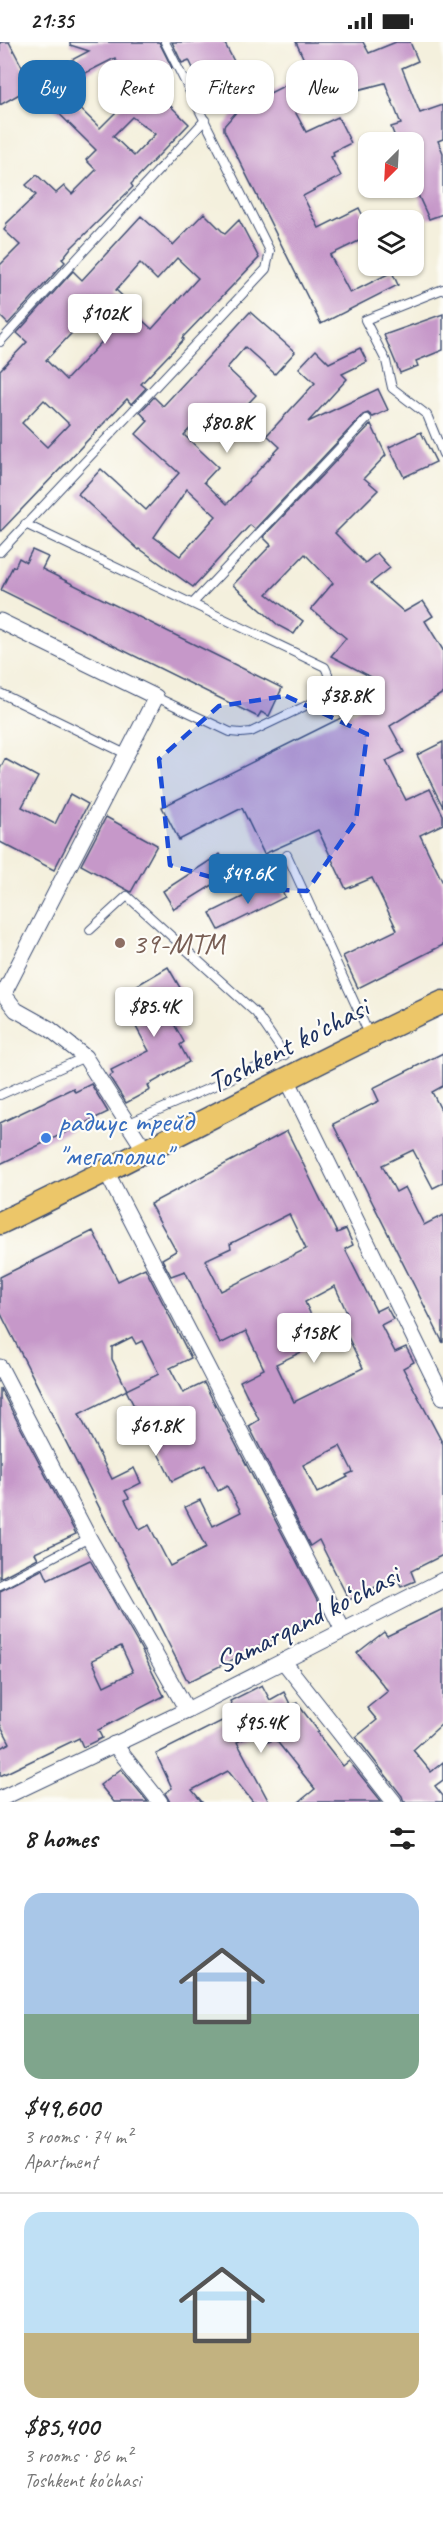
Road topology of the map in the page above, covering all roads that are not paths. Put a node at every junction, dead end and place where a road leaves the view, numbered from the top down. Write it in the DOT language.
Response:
graph roads {
  1 [pos="165,42"];
  2 [pos="205,120"];
  3 [pos="443,290"];
  4 [pos="0,342"];
  5 [pos="368,419"];
  6 [pos="443,454"];
  7 [pos="26,524"];
  8 [pos="0,552"];
  9 [pos="193,603"];
  10 [pos="0,621"];
  11 [pos="0,693"];
  12 [pos="156,697"];
  13 [pos="128,755"];
  14 [pos="286,855"];
  15 [pos="90,930"];
  16 [pos="443,1002"];
  17 [pos="370,1036"];
  18 [pos="86,1057"];
  19 [pos="287,1079"];
  20 [pos="0,1095"];
  21 [pos="129,1123"];
  22 [pos="146,1152"];
  23 [pos="107,1173"];
  24 [pos="0,1223"];
  25 [pos="0,1367"];
  26 [pos="443,1397"];
  27 [pos="89,1538"];
  28 [pos="441,1584"];
  29 [pos="0,1585"];
  30 [pos="343,1630"];
  31 [pos="284,1662"];
  32 [pos="187,1710"];
  33 [pos="114,1744"];
  34 [pos="0,1799"];
  35 [pos="160,1802"];
  36 [pos="394,1802"];
  1 -- 2 [label="lane"];
  2 -- 4 [label="lane"];
  2 -- 7 [label="lane"];
  3 -- 6 [label="lane"];
  5 -- 9 [label="lane"];
  7 -- 8 [label="lane"];
  7 -- 9 [label="lane"];
  9 -- 12 [label="lane"];
  10 -- 12 [label="street"];
  11 -- 13 [label="lane"];
  12 -- 13 [label="street"];
  13 -- 18 [label="street"];
  14 -- 17 [label="lane"];
  15 -- 21 [label="lane"];
  16 -- 17 [label="main road, Toshkent ko'chasi"];
  17 -- 19 [label="main road, Toshkent ko'chasi"];
  18 -- 20 [label="lane"];
  18 -- 21 [label="street"];
  19 -- 22 [label="main road, Toshkent ko'chasi"];
  19 -- 26 [label="street"];
  21 -- 22 [label="street"];
  22 -- 23 [label="main road, Toshkent ko'chasi"];
  23 -- 24 [label="main road, Toshkent ko'chasi"];
  23 -- 30 [label="street"];
  25 -- 27 [label="street"];
  27 -- 29 [label="lane"];
  27 -- 32 [label="street"];
  28 -- 30 [label="street, Samarqand ko‘chasi"];
  30 -- 31 [label="street, Samarqand ko‘chasi"];
  31 -- 32 [label="street, Samarqand ko‘chasi"];
  31 -- 36 [label="street"];
  32 -- 33 [label="street, Samarqand ko‘chasi"];
  33 -- 34 [label="street, Samarqand ko‘chasi"];
  33 -- 35 [label="street"];
}
